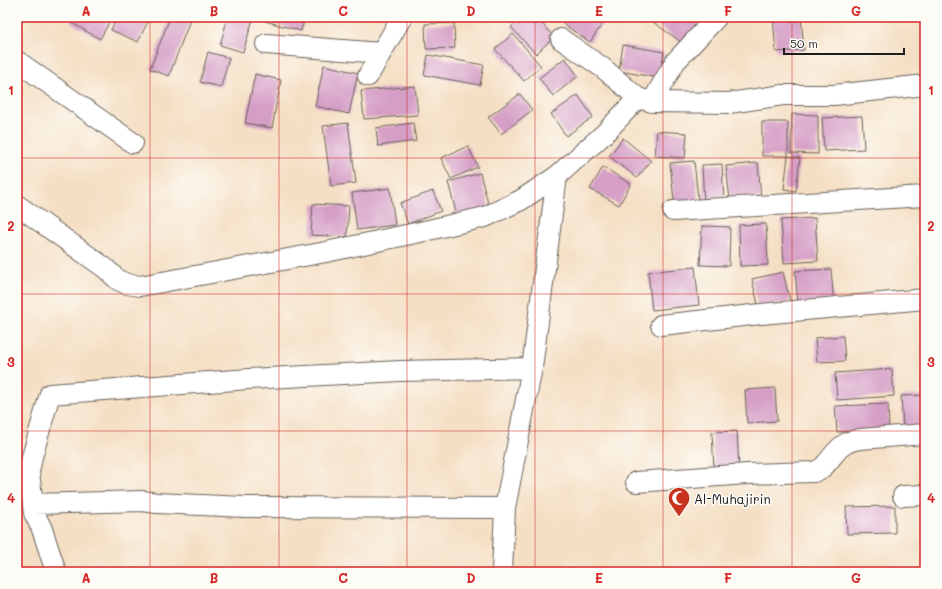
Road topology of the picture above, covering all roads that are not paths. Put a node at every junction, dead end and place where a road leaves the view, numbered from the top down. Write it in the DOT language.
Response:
graph roads {
  1 [pos="402,17"];
  2 [pos="717,17"];
  3 [pos="561,39"];
  4 [pos="266,44"];
  5 [pos="381,52"];
  6 [pos="17,61"];
  7 [pos="368,76"];
  8 [pos="925,85"];
  9 [pos="645,100"];
  10 [pos="132,143"];
  11 [pos="557,176"];
  12 [pos="925,196"];
  13 [pos="17,205"];
  14 [pos="673,211"];
  15 [pos="925,299"];
  16 [pos="661,324"];
  17 [pos="532,368"];
  18 [pos="925,434"];
  19 [pos="23,467"];
  20 [pos="636,482"];
  21 [pos="925,495"];
  22 [pos="904,496"];
  23 [pos="33,504"];
  24 [pos="505,508"];
  25 [pos="56,572"];
  26 [pos="502,572"];
  1 -- 5 [label="street"];
  2 -- 9 [label="street"];
  3 -- 9 [label="street"];
  4 -- 5 [label="street"];
  5 -- 7 [label="street"];
  6 -- 10 [label="street"];
  8 -- 9 [label="street"];
  9 -- 11 [label="street"];
  11 -- 13 [label="street"];
  11 -- 17 [label="street"];
  12 -- 14 [label="street"];
  15 -- 16 [label="street"];
  17 -- 19 [label="street"];
  17 -- 24 [label="street"];
  18 -- 20 [label="street"];
  19 -- 23 [label="street"];
  21 -- 22 [label="street"];
  23 -- 24 [label="street"];
  23 -- 25 [label="street"];
  24 -- 26 [label="street"];
}
